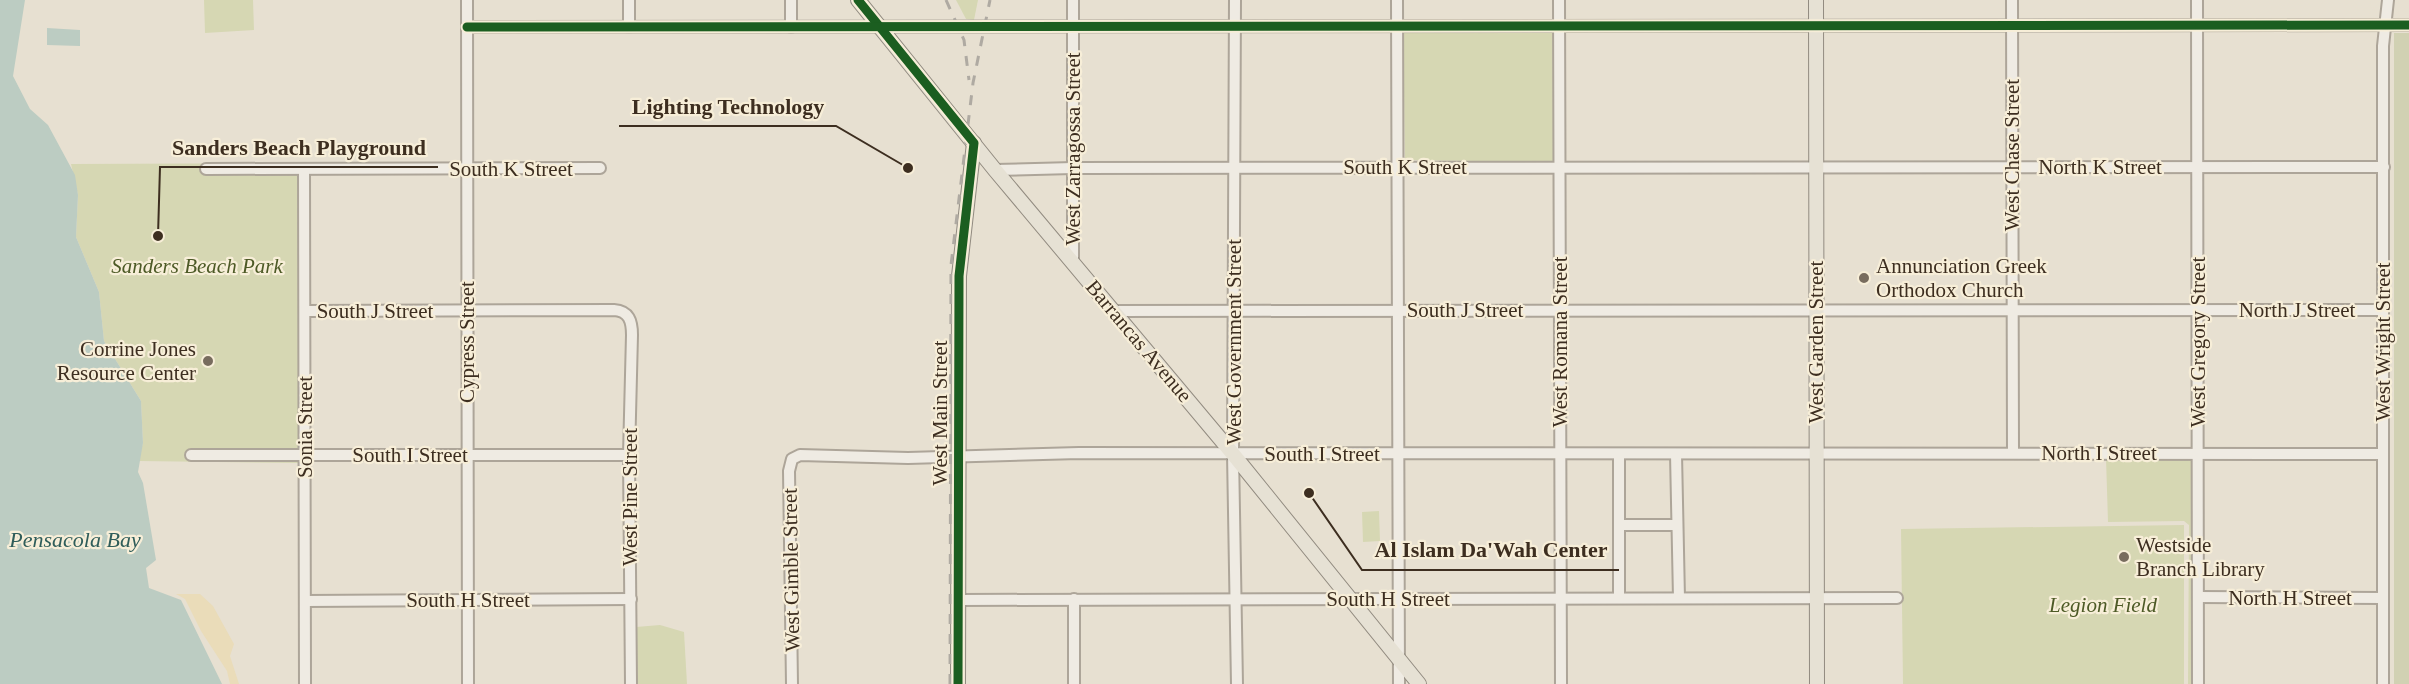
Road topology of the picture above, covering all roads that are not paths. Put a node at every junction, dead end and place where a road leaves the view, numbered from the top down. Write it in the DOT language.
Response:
graph roads {
  1 [pos="466,0"];
  2 [pos="628,0"];
  3 [pos="791,0"];
  4 [pos="858,0"];
  5 [pos="1073,0"];
  6 [pos="1235,0"];
  7 [pos="1397,0"];
  8 [pos="1559,0"];
  9 [pos="1816,0"];
  10 [pos="2013,0"];
  11 [pos="2197,0"];
  12 [pos="2388,0"];
  13 [pos="1073,25"];
  14 [pos="1235,25"];
  15 [pos="1397,25"];
  16 [pos="1559,25"];
  17 [pos="1816,25"];
  18 [pos="2197,25"];
  19 [pos="2385,25"];
  20 [pos="2409,25"];
  21 [pos="2013,26"];
  22 [pos="467,27"];
  23 [pos="629,27"];
  24 [pos="791,27"];
  25 [pos="879,27"];
  26 [pos="974,144"];
  27 [pos="1397,167"];
  28 [pos="1560,167"];
  29 [pos="1816,167"];
  30 [pos="2012,167"];
  31 [pos="2198,167"];
  32 [pos="2384,167"];
  33 [pos="600,168"];
  34 [pos="1073,168"];
  35 [pos="1235,168"];
  36 [pos="206,169"];
  37 [pos="304,169"];
  38 [pos="467,169"];
  39 [pos="995,170"];
  40 [pos="1073,262"];
  41 [pos="1560,309"];
  42 [pos="1816,309"];
  43 [pos="2012,309"];
  44 [pos="2198,309"];
  45 [pos="1235,310"];
  46 [pos="1398,310"];
  47 [pos="2383,310"];
  48 [pos="305,311"];
  49 [pos="467,311"];
  50 [pos="1113,311"];
  51 [pos="624,312"];
  52 [pos="1816,453"];
  53 [pos="2013,453"];
  54 [pos="2198,453"];
  55 [pos="958,454"];
  56 [pos="1233,454"];
  57 [pos="1398,454"];
  58 [pos="1560,454"];
  59 [pos="1618,454"];
  60 [pos="1676,454"];
  61 [pos="2383,454"];
  62 [pos="191,455"];
  63 [pos="305,455"];
  64 [pos="467,455"];
  65 [pos="629,455"];
  66 [pos="794,458"];
  67 [pos="1619,525"];
  68 [pos="1677,525"];
  69 [pos="2198,597"];
  70 [pos="1561,598"];
  71 [pos="1619,598"];
  72 [pos="1679,598"];
  73 [pos="1817,598"];
  74 [pos="1897,598"];
  75 [pos="2383,598"];
  76 [pos="468,599"];
  77 [pos="1236,599"];
  78 [pos="1349,599"];
  79 [pos="1398,599"];
  80 [pos="631,600"];
  81 [pos="958,600"];
  82 [pos="1074,600"];
  83 [pos="305,601"];
  84 [pos="1398,659"];
  85 [pos="305,684"];
  86 [pos="468,684"];
  87 [pos="631,684"];
  88 [pos="792,684"];
  89 [pos="958,684"];
  90 [pos="1074,684"];
  91 [pos="1237,684"];
  92 [pos="1399,684"];
  93 [pos="1419,684"];
  94 [pos="1561,684"];
  95 [pos="1817,684"];
  96 [pos="2198,684"];
  97 [pos="2383,684"];
  1 -- 22 [label="street, Cypress Street"];
  2 -- 23 [label="street"];
  3 -- 24 [label="street"];
  4 -- 25 [label="main road, Barrancas Avenue"];
  5 -- 13 [label="street, West Zarragossa Street"];
  6 -- 14 [label="street, West Government Street"];
  7 -- 15 [label="street"];
  8 -- 16 [label="street, West Romana Street"];
  9 -- 17 [label="main road, West Garden Street"];
  10 -- 21 [label="street, West Chase Street"];
  11 -- 18 [label="street, West Gregory Street"];
  12 -- 19 [label="street, West Wright Street"];
  13 -- 14 [label="street"];
  13 -- 25 [label="street"];
  13 -- 34 [label="street, West Zarragossa Street"];
  14 -- 15 [label="street"];
  14 -- 35 [label="street, West Government Street"];
  15 -- 16 [label="street"];
  15 -- 27 [label="street"];
  16 -- 17 [label="street"];
  16 -- 28 [label="street, West Romana Street"];
  17 -- 21 [label="street"];
  17 -- 29 [label="main road, West Garden Street"];
  18 -- 19 [label="street"];
  18 -- 21 [label="street"];
  18 -- 31 [label="street, West Gregory Street"];
  19 -- 20 [label="street"];
  19 -- 32 [label="street, West Wright Street"];
  21 -- 30 [label="street, West Chase Street"];
  22 -- 23 [label="street"];
  22 -- 38 [label="street, Cypress Street"];
  23 -- 24 [label="street"];
  24 -- 25 [label="street"];
  25 -- 26 [label="main road, Barrancas Avenue"];
  26 -- 39 [label="main road, Barrancas Avenue"];
  26 -- 55 [label="main road, West Main Street"];
  27 -- 28 [label="street, South K Street"];
  27 -- 35 [label="street, South K Street"];
  27 -- 46 [label="street"];
  28 -- 29 [label="street, South K Street"];
  28 -- 41 [label="street, West Romana Street"];
  29 -- 30 [label="street, North K Street"];
  29 -- 42 [label="main road, West Garden Street"];
  30 -- 31 [label="street, North K Street"];
  30 -- 43 [label="street, West Chase Street"];
  31 -- 32 [label="street, North K Street"];
  31 -- 44 [label="street, West Gregory Street"];
  32 -- 47 [label="street, West Wright Street"];
  33 -- 38 [label="street, South K Street"];
  34 -- 35 [label="street, South K Street"];
  34 -- 39 [label="street, South K Street"];
  34 -- 40 [label="street, West Zarragossa Street"];
  35 -- 45 [label="street, West Government Street"];
  36 -- 37 [label="street, South K Street"];
  37 -- 38 [label="street, South K Street"];
  37 -- 48 [label="street, Sonia Street"];
  38 -- 49 [label="street, Cypress Street"];
  39 -- 40 [label="main road, Barrancas Avenue"];
  40 -- 50 [label="main road, Barrancas Avenue"];
  41 -- 42 [label="street, South J Street"];
  41 -- 46 [label="street, South J Street"];
  41 -- 58 [label="street, West Romana Street"];
  42 -- 43 [label="street, North J Street"];
  42 -- 52 [label="main road, West Garden Street"];
  43 -- 44 [label="street, North J Street"];
  43 -- 53 [label="street, West Chase Street"];
  44 -- 47 [label="street, North J Street"];
  44 -- 54 [label="street, West Gregory Street"];
  45 -- 46 [label="street, South J Street"];
  45 -- 50 [label="street, South J Street"];
  45 -- 56 [label="street, West Government Street"];
  46 -- 57 [label="street"];
  47 -- 61 [label="street, West Wright Street"];
  48 -- 49 [label="street, South J Street"];
  48 -- 63 [label="street, Sonia Street"];
  49 -- 51 [label="street, South J Street"];
  49 -- 64 [label="street, Cypress Street"];
  50 -- 56 [label="main road, Barrancas Avenue"];
  51 -- 65 [label="street, West Pine Street"];
  52 -- 53 [label="street, North I Street"];
  52 -- 60 [label="street, South I Street"];
  52 -- 73 [label="main road, West Garden Street"];
  53 -- 54 [label="street, North I Street"];
  54 -- 61 [label="street, North I Street"];
  54 -- 69 [label="street, West Gregory Street"];
  55 -- 56 [label="street, South I Street"];
  55 -- 66 [label="street, South I Street"];
  55 -- 81 [label="main road, West Main Street"];
  56 -- 57 [label="street, South I Street"];
  56 -- 77 [label="street, West Government Street"];
  56 -- 78 [label="main road, Barrancas Avenue"];
  57 -- 58 [label="street, South I Street"];
  57 -- 79 [label="street"];
  58 -- 59 [label="street, South I Street"];
  58 -- 70 [label="street, West Romana Street"];
  59 -- 60 [label="street, South I Street"];
  59 -- 67 [label="street"];
  60 -- 68 [label="street"];
  61 -- 75 [label="street, West Wright Street"];
  62 -- 63 [label="street, South I Street"];
  63 -- 64 [label="street, South I Street"];
  63 -- 83 [label="street, Sonia Street"];
  64 -- 65 [label="street, South I Street"];
  64 -- 76 [label="street, Cypress Street"];
  65 -- 80 [label="street, West Pine Street"];
  66 -- 88 [label="street, West Gimble Street"];
  67 -- 68 [label="street"];
  67 -- 71 [label="street"];
  68 -- 72 [label="street"];
  69 -- 75 [label="street, North H Street"];
  69 -- 96 [label="street, West Gregory Street"];
  70 -- 71 [label="street, South H Street"];
  70 -- 79 [label="street, South H Street"];
  70 -- 94 [label="street, West Romana Street"];
  71 -- 72 [label="street, South H Street"];
  72 -- 73 [label="street, South H Street"];
  73 -- 74 [label="street"];
  73 -- 95 [label="main road, West Garden Street"];
  75 -- 97 [label="street, West Wright Street"];
  76 -- 80 [label="street, South H Street"];
  76 -- 83 [label="street, South H Street"];
  76 -- 86 [label="street, Cypress Street"];
  77 -- 78 [label="street, South H Street"];
  77 -- 82 [label="street, South H Street"];
  77 -- 91 [label="street, West Government Street"];
  78 -- 79 [label="street, South H Street"];
  78 -- 84 [label="main road, Barrancas Avenue"];
  79 -- 84 [label="street"];
  80 -- 87 [label="street, West Pine Street"];
  81 -- 82 [label="street, South H Street"];
  81 -- 89 [label="main road, West Main Street"];
  82 -- 90 [label="street"];
  83 -- 85 [label="street, Sonia Street"];
  84 -- 92 [label="street"];
  84 -- 93 [label="main road, Barrancas Avenue"];
}
